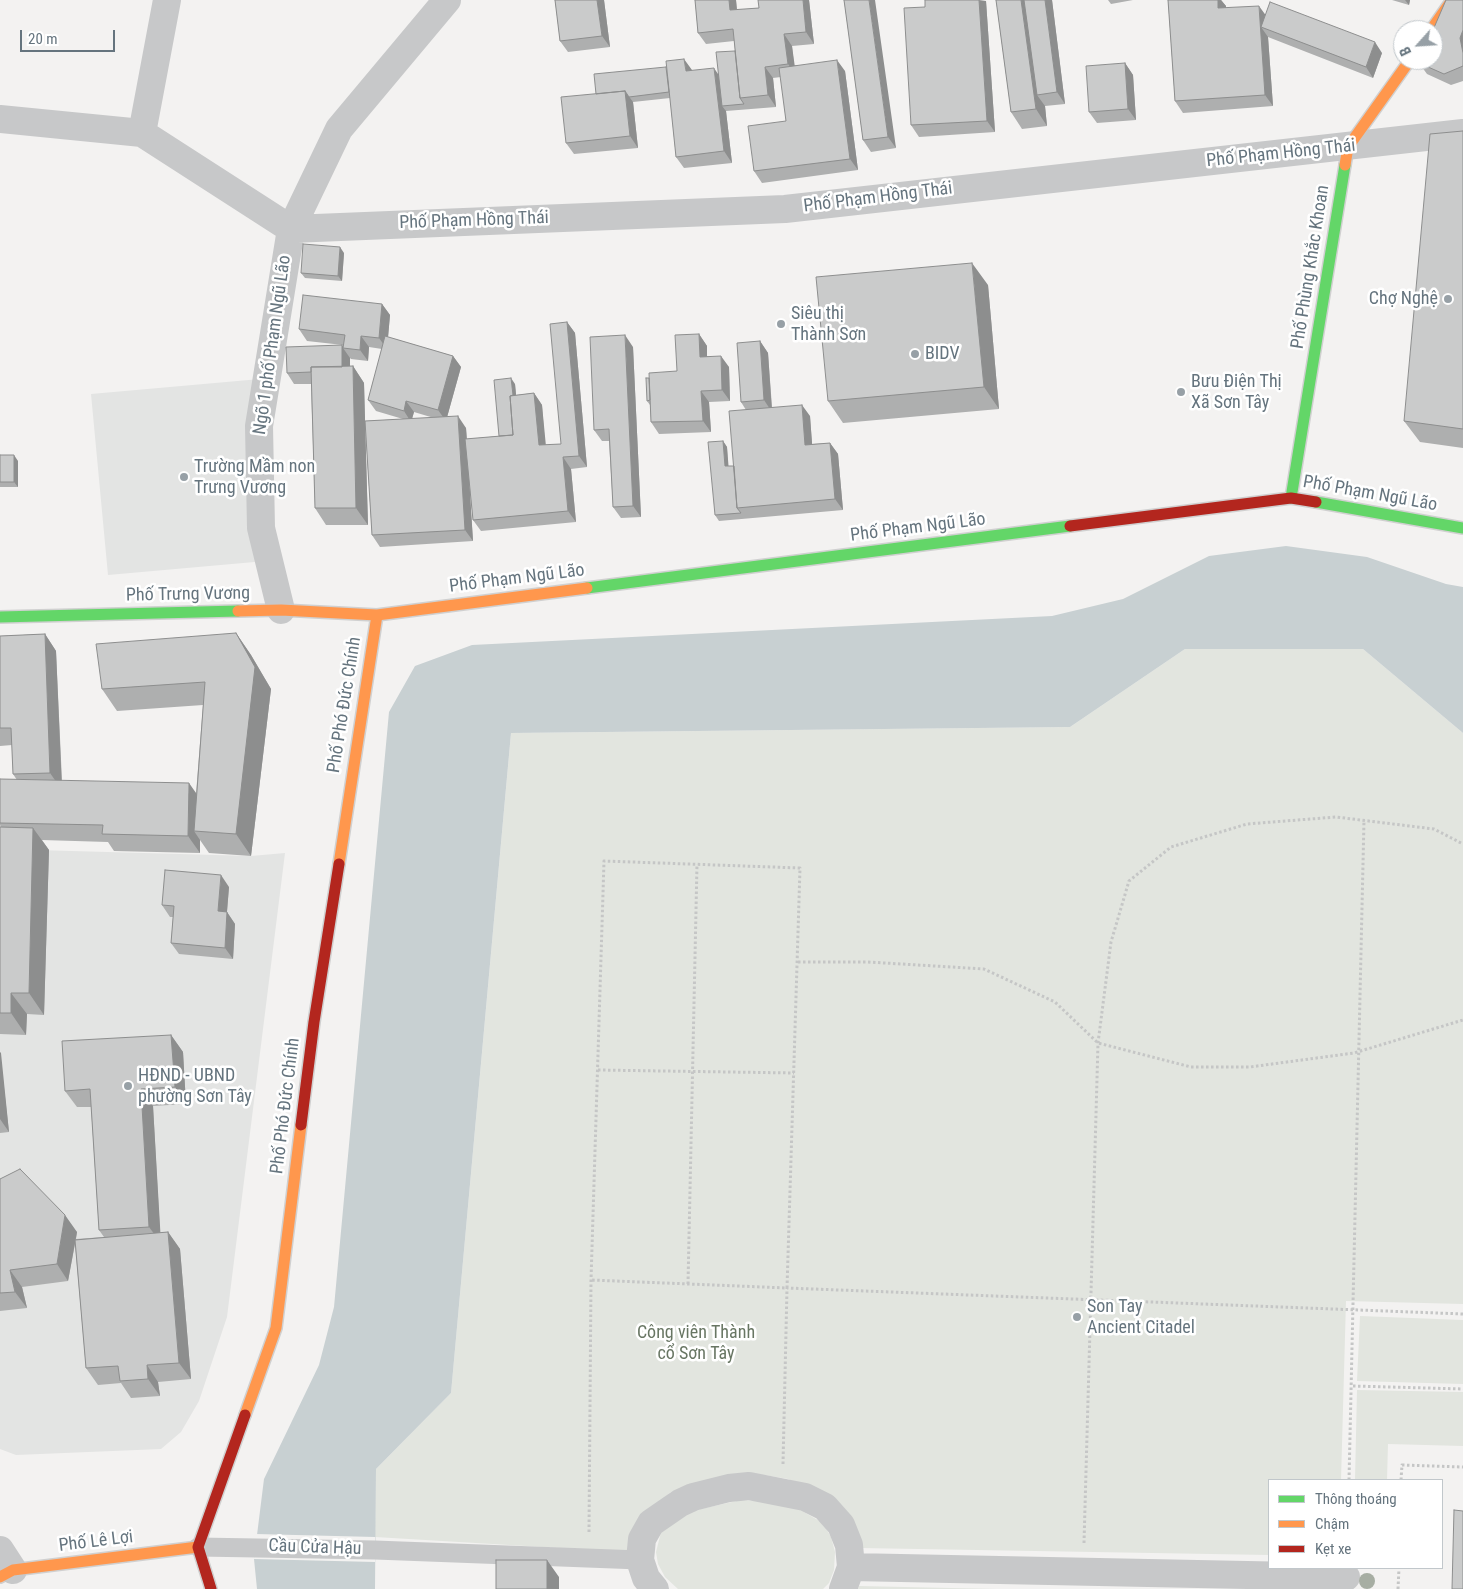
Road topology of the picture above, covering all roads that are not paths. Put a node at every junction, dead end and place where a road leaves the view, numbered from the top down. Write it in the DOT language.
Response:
graph roads {
  1 [pos="167,0"];
  2 [pos="448,0"];
  3 [pos="1452,0"];
  4 [pos="1438,20"];
  5 [pos="1403,70"];
  6 [pos="0,119"];
  7 [pos="142,133"];
  8 [pos="1463,133"];
  9 [pos="1348,147"];
  10 [pos="291,228"];
  11 [pos="1291,498"];
  12 [pos="1463,528"];
  13 [pos="281,610"];
  14 [pos="377,615"];
  15 [pos="0,617"];
  16 [pos="198,1547"];
  17 [pos="640,1560"];
  18 [pos="4,1566"];
  19 [pos="1346,1577"];
  20 [pos="847,1578"];
  21 [pos="211,1589"];
  22 [pos="655,1589"];
  1 -- 7 [label="street"];
  2 -- 10 [label="street, Ngõ 1 phố Phạm Ngũ Lão"];
  3 -- 4 [label="main road"];
  5 -- 9 [label="main road, Phố Phùng Khắc Khoan"];
  6 -- 7 [label="street"];
  7 -- 10 [label="street"];
  8 -- 9 [label="street, Phố Phạm Hồng Thái"];
  9 -- 10 [label="street, Phố Phạm Hồng Thái"];
  9 -- 11 [label="main road, Phố Phùng Khắc Khoan"];
  10 -- 13 [label="street, Ngõ 1 phố Phạm Ngũ Lão"];
  11 -- 12 [label="main road, Phố Phạm Ngũ Lão"];
  11 -- 14 [label="main road, Phố Phạm Ngũ Lão"];
  13 -- 14 [label="main road, Phố Trưng Vương"];
  13 -- 15 [label="main road, Phố Trưng Vương"];
  14 -- 16 [label="main road, Phố Phó Đức Chính"];
  16 -- 17 [label="lane, Cầu Cửa Hậu"];
  16 -- 18 [label="main road, Phố Lê Lợi"];
  16 -- 21 [label="main road"];
  17 -- 20 [label="street"];
  17 -- 22 [label="street"];
  19 -- 20 [label="street"];
}
